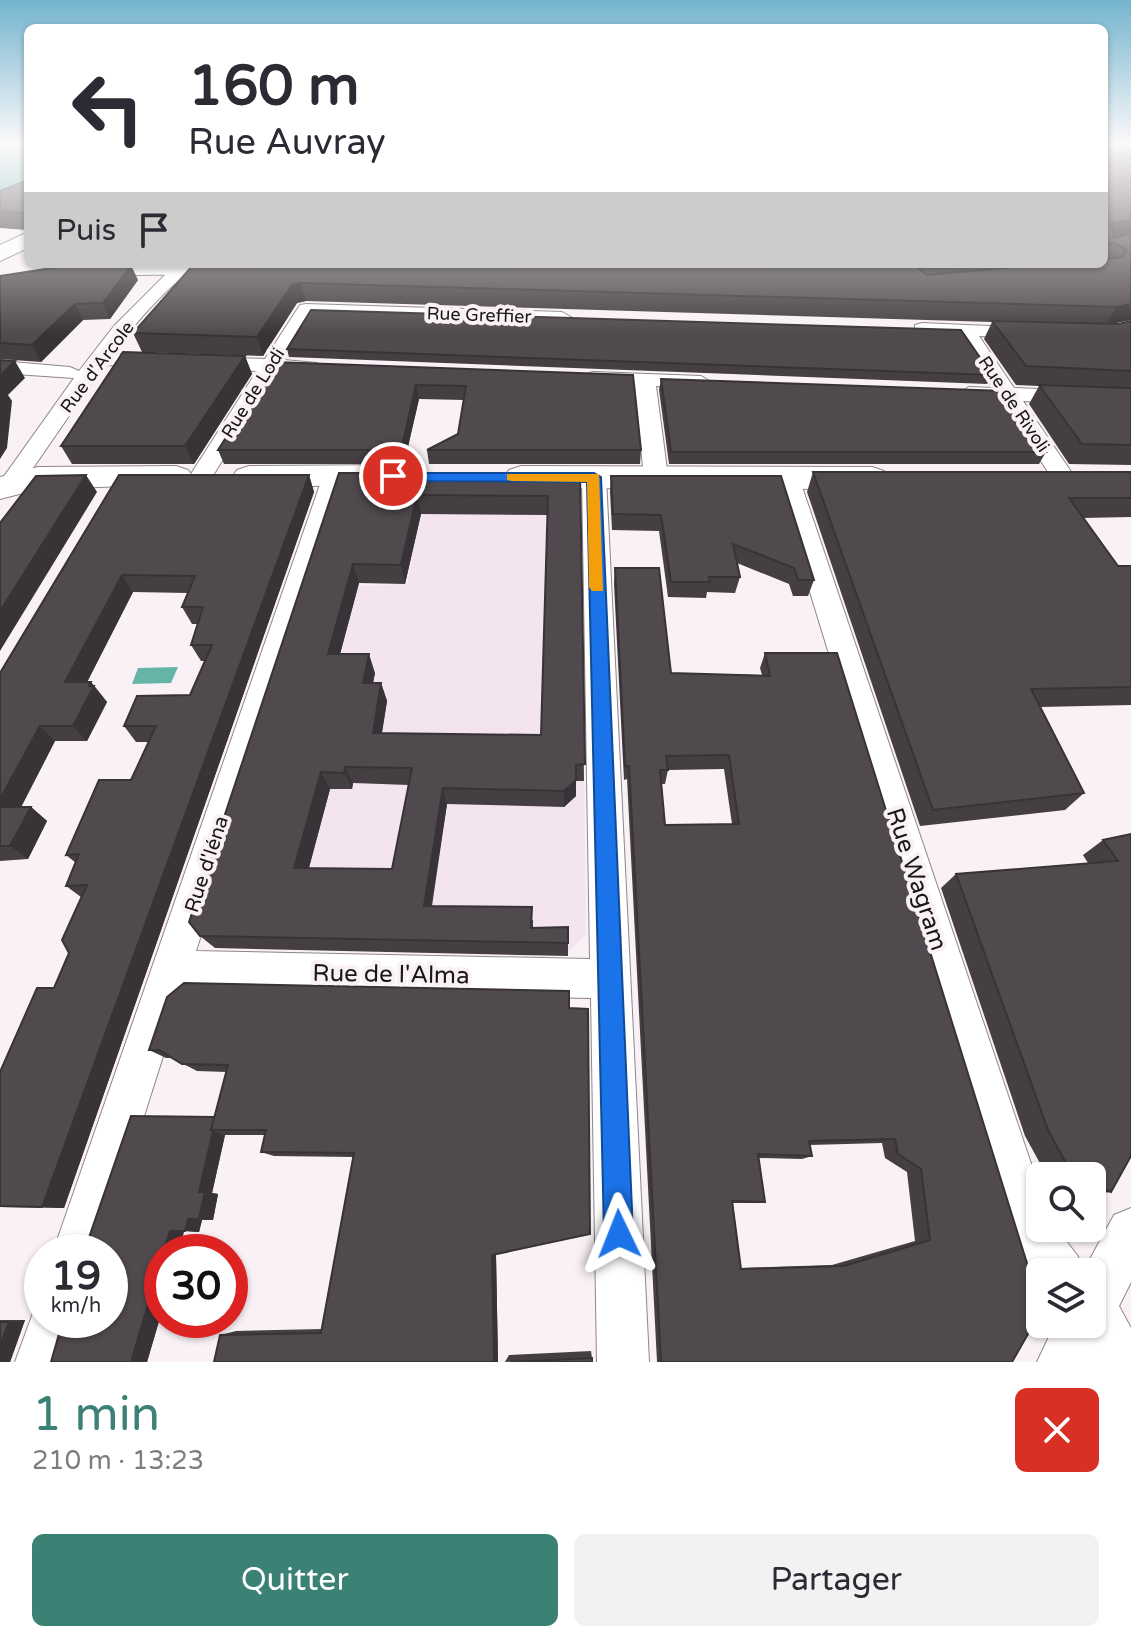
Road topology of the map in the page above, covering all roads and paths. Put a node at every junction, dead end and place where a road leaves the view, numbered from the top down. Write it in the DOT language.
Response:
graph roads {
  1 [pos="106,268"];
  2 [pos="150,268"];
  3 [pos="189,269"];
  4 [pos="70,274"];
  5 [pos="306,309"];
  6 [pos="588,318"];
  7 [pos="902,328"];
  8 [pos="965,330"];
  9 [pos="1045,333"];
  10 [pos="109,360"];
  11 [pos="268,366"];
  12 [pos="0,367"];
  13 [pos="333,368"];
  14 [pos="70,373"];
  15 [pos="567,377"];
  16 [pos="645,380"];
  17 [pos="725,383"];
  18 [pos="945,392"];
  19 [pos="1008,394"];
  20 [pos="1131,399"];
  21 [pos="335,476"];
  22 [pos="437,476"];
  23 [pos="201,477"];
  24 [pos="495,477"];
  25 [pos="594,477"];
  26 [pos="656,477"];
  27 [pos="787,478"];
  28 [pos="910,478"];
  29 [pos="1018,478"];
  30 [pos="1100,478"];
  31 [pos="1064,479"];
  32 [pos="17,483"];
  33 [pos="171,970"];
  34 [pos="610,979"];
  35 [pos="1131,1232"];
  36 [pos="83,1234"];
  37 [pos="1049,1258"];
  38 [pos="1106,1279"];
  39 [pos="1106,1333"];
  40 [pos="49,1338"];
  41 [pos="1076,1338"];
  42 [pos="41,1362"];
  43 [pos="623,1362"];
  44 [pos="1063,1362"];
  45 [pos="1121,1362"];
  1 -- 4 [label="street"];
  2 -- 3 [label="street"];
  3 -- 10 [label="street, Rue d'Arcole"];
  5 -- 6 [label="street, Rue Greffier"];
  5 -- 11 [label="street, Rue de Lodi"];
  7 -- 8 [label="street"];
  8 -- 9 [label="street"];
  8 -- 19 [label="street, Rue de Rivoli"];
  10 -- 11 [label="street"];
  10 -- 32 [label="street, Rue d'Arcole"];
  11 -- 13 [label="street"];
  11 -- 23 [label="street, Rue de Lodi"];
  12 -- 14 [label="street"];
  15 -- 16 [label="street"];
  16 -- 17 [label="street"];
  16 -- 26 [label="street"];
  18 -- 19 [label="street"];
  19 -- 20 [label="street"];
  19 -- 31 [label="street, Rue de Rivoli"];
  21 -- 22 [label="street"];
  21 -- 23 [label="street"];
  21 -- 33 [label="street, Rue d'Iéna"];
  23 -- 32 [label="street"];
  24 -- 25 [label="street"];
  25 -- 26 [label="street"];
  25 -- 34 [label="street"];
  26 -- 27 [label="street"];
  27 -- 28 [label="street"];
  27 -- 37 [label="street, Rue Wagram"];
  29 -- 31 [label="street"];
  30 -- 31 [label="street"];
  33 -- 34 [label="street, Rue de l'Alma"];
  33 -- 36 [label="street, Rue d'Iéna"];
  34 -- 43 [label="street"];
  35 -- 38 [label="street"];
  39 -- 45 [label="street"];
  40 -- 42 [label="street"];
  41 -- 44 [label="street"];
}
